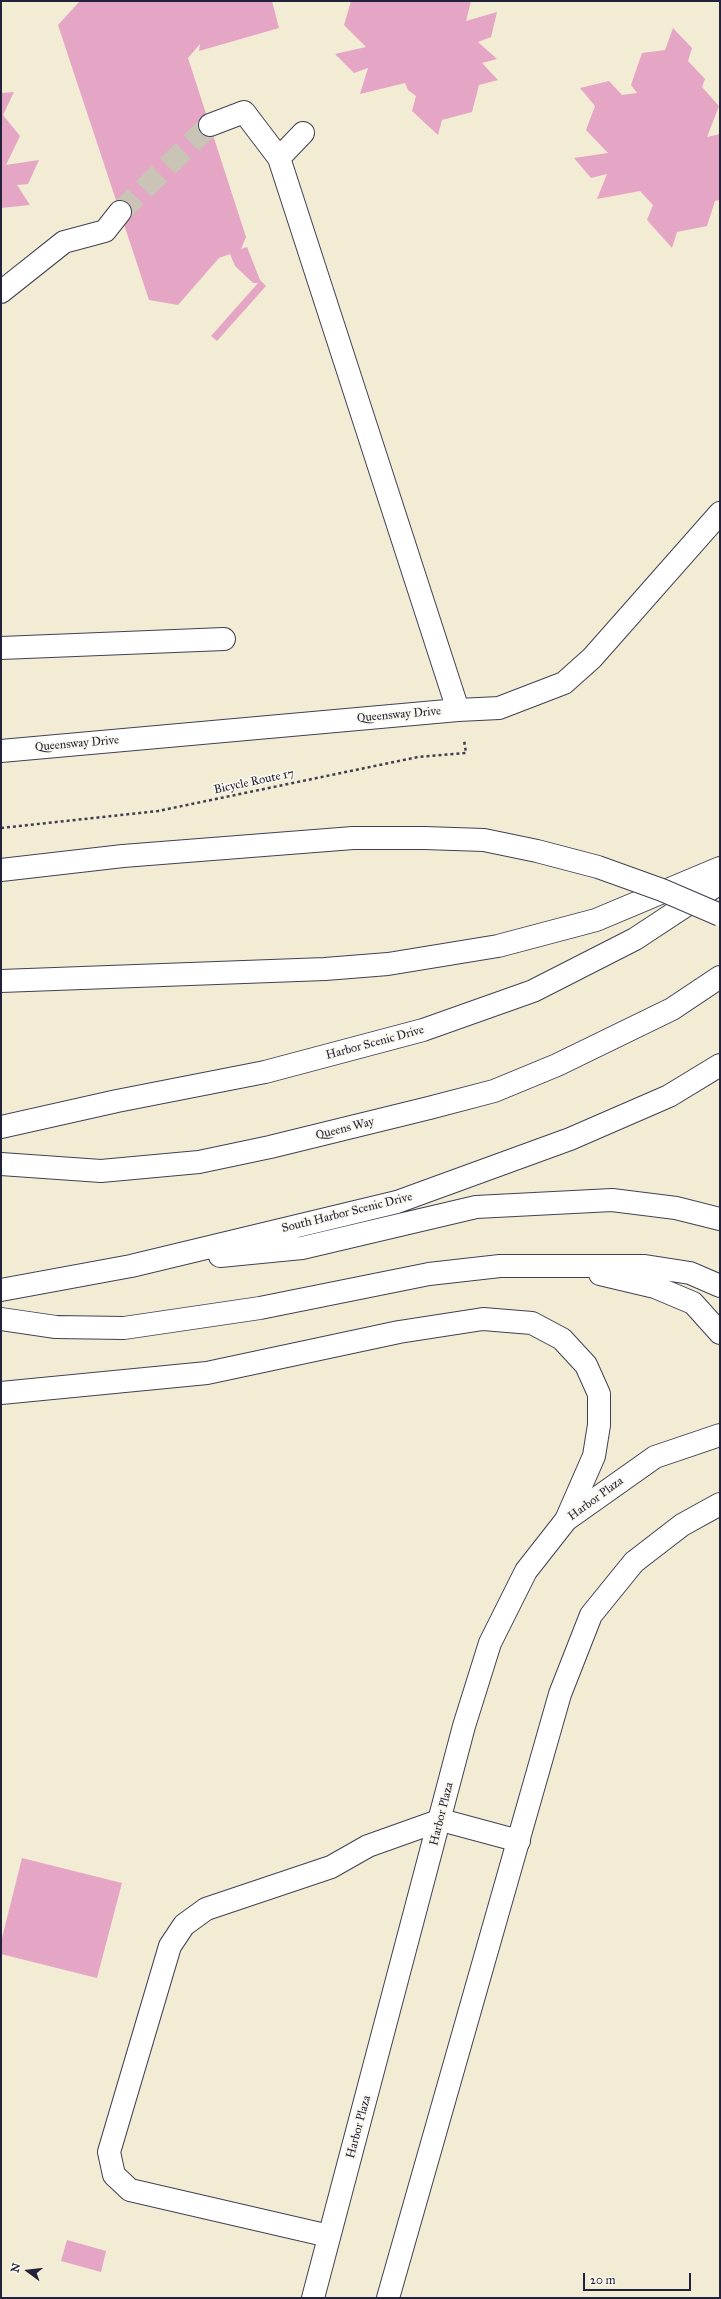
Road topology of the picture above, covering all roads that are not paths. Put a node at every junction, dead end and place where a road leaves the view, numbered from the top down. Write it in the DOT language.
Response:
graph roads {
  1 [pos="210,125"];
  2 [pos="303,133"];
  3 [pos="279,158"];
  4 [pos="120,212"];
  5 [pos="1,292"];
  6 [pos="720,513"];
  7 [pos="224,639"];
  8 [pos="1,648"];
  9 [pos="458,710"];
  10 [pos="1,751"];
  11 [pos="720,868"];
  12 [pos="1,870"];
  13 [pos="720,883"];
  14 [pos="720,915"];
  15 [pos="720,977"];
  16 [pos="1,982"];
  17 [pos="720,1065"];
  18 [pos="1,1127"];
  19 [pos="1,1164"];
  20 [pos="720,1219"];
  21 [pos="131,1266"];
  22 [pos="564,1266"];
  23 [pos="720,1286"];
  24 [pos="1,1290"];
  25 [pos="1,1319"];
  26 [pos="720,1333"];
  27 [pos="1,1393"];
  28 [pos="720,1435"];
  29 [pos="720,1504"];
  30 [pos="566,1520"];
  31 [pos="441,1820"];
  32 [pos="519,1841"];
  33 [pos="329,2236"];
  34 [pos="313,2298"];
  35 [pos="388,2298"];
  1 -- 3 [label="main road"];
  2 -- 3 [label="main road"];
  3 -- 9 [label="main road"];
  4 -- 5 [label="main road"];
  6 -- 9 [label="main road, Queensway Drive"];
  7 -- 8 [label="main road"];
  9 -- 10 [label="main road, Queensway Drive"];
  11 -- 16 [label="main road"];
  12 -- 14 [label="main road, bridge"];
  13 -- 18 [label="main road, Harbor Scenic Drive"];
  15 -- 19 [label="main road, Queens Way"];
  17 -- 21 [label="main road, South Harbor Scenic Drive"];
  20 -- 21 [label="main road"];
  21 -- 24 [label="main road, South Harbor Scenic Drive"];
  22 -- 23 [label="main road"];
  22 -- 25 [label="main road"];
  22 -- 26 [label="main road"];
  27 -- 30 [label="main road"];
  28 -- 30 [label="main road, Harbor Plaza"];
  29 -- 32 [label="main road"];
  30 -- 31 [label="main road, Harbor Plaza"];
  31 -- 32 [label="main road"];
  31 -- 33 [label="main road, Harbor Plaza"];
  31 -- 33 [label="main road"];
  32 -- 35 [label="main road"];
  33 -- 34 [label="main road, Harbor Plaza"];
}
